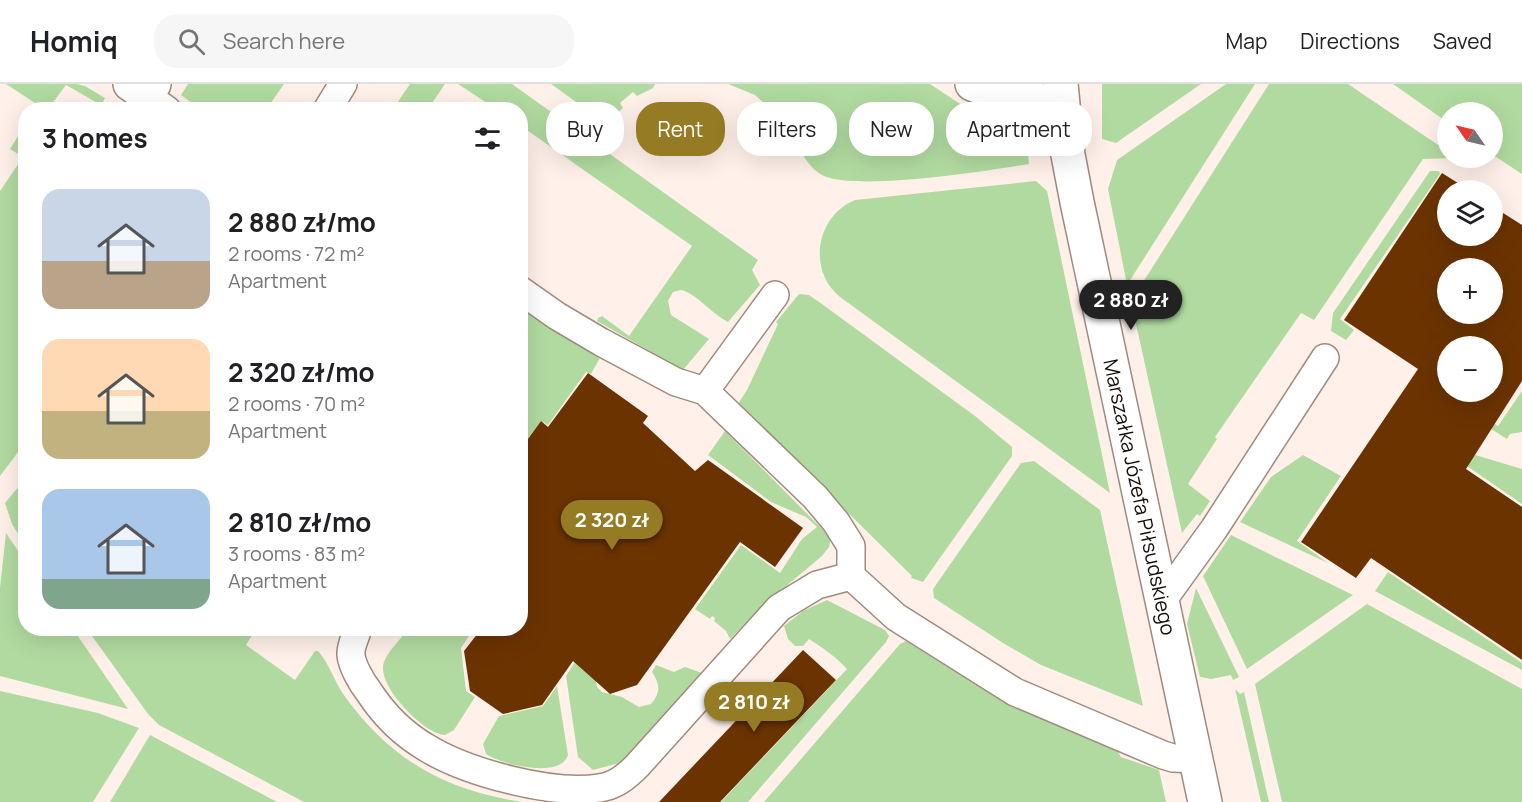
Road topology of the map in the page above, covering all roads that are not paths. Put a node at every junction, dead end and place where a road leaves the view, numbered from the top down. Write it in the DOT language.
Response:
graph roads {
  1 [pos="343,84"];
  2 [pos="972,84"];
  3 [pos="1061,93"];
  4 [pos="332,102"];
  5 [pos="775,295"];
  6 [pos="528,296"];
  7 [pos="1325,358"];
  8 [pos="705,391"];
  9 [pos="852,576"];
  10 [pos="1162,601"];
  11 [pos="356,636"];
  12 [pos="1196,759"];
  13 [pos="1205,802"];
  1 -- 4 [label="lane"];
  2 -- 3 [label="street"];
  3 -- 10 [label="street, Marszałka Józefa Piłsudskiego"];
  5 -- 8 [label="lane"];
  6 -- 8 [label="lane"];
  7 -- 10 [label="lane"];
  8 -- 9 [label="lane"];
  9 -- 11 [label="lane"];
  9 -- 12 [label="lane"];
  10 -- 12 [label="street, Marszałka Józefa Piłsudskiego"];
  12 -- 13 [label="street, Marszałka Józefa Piłsudskiego"];
}
